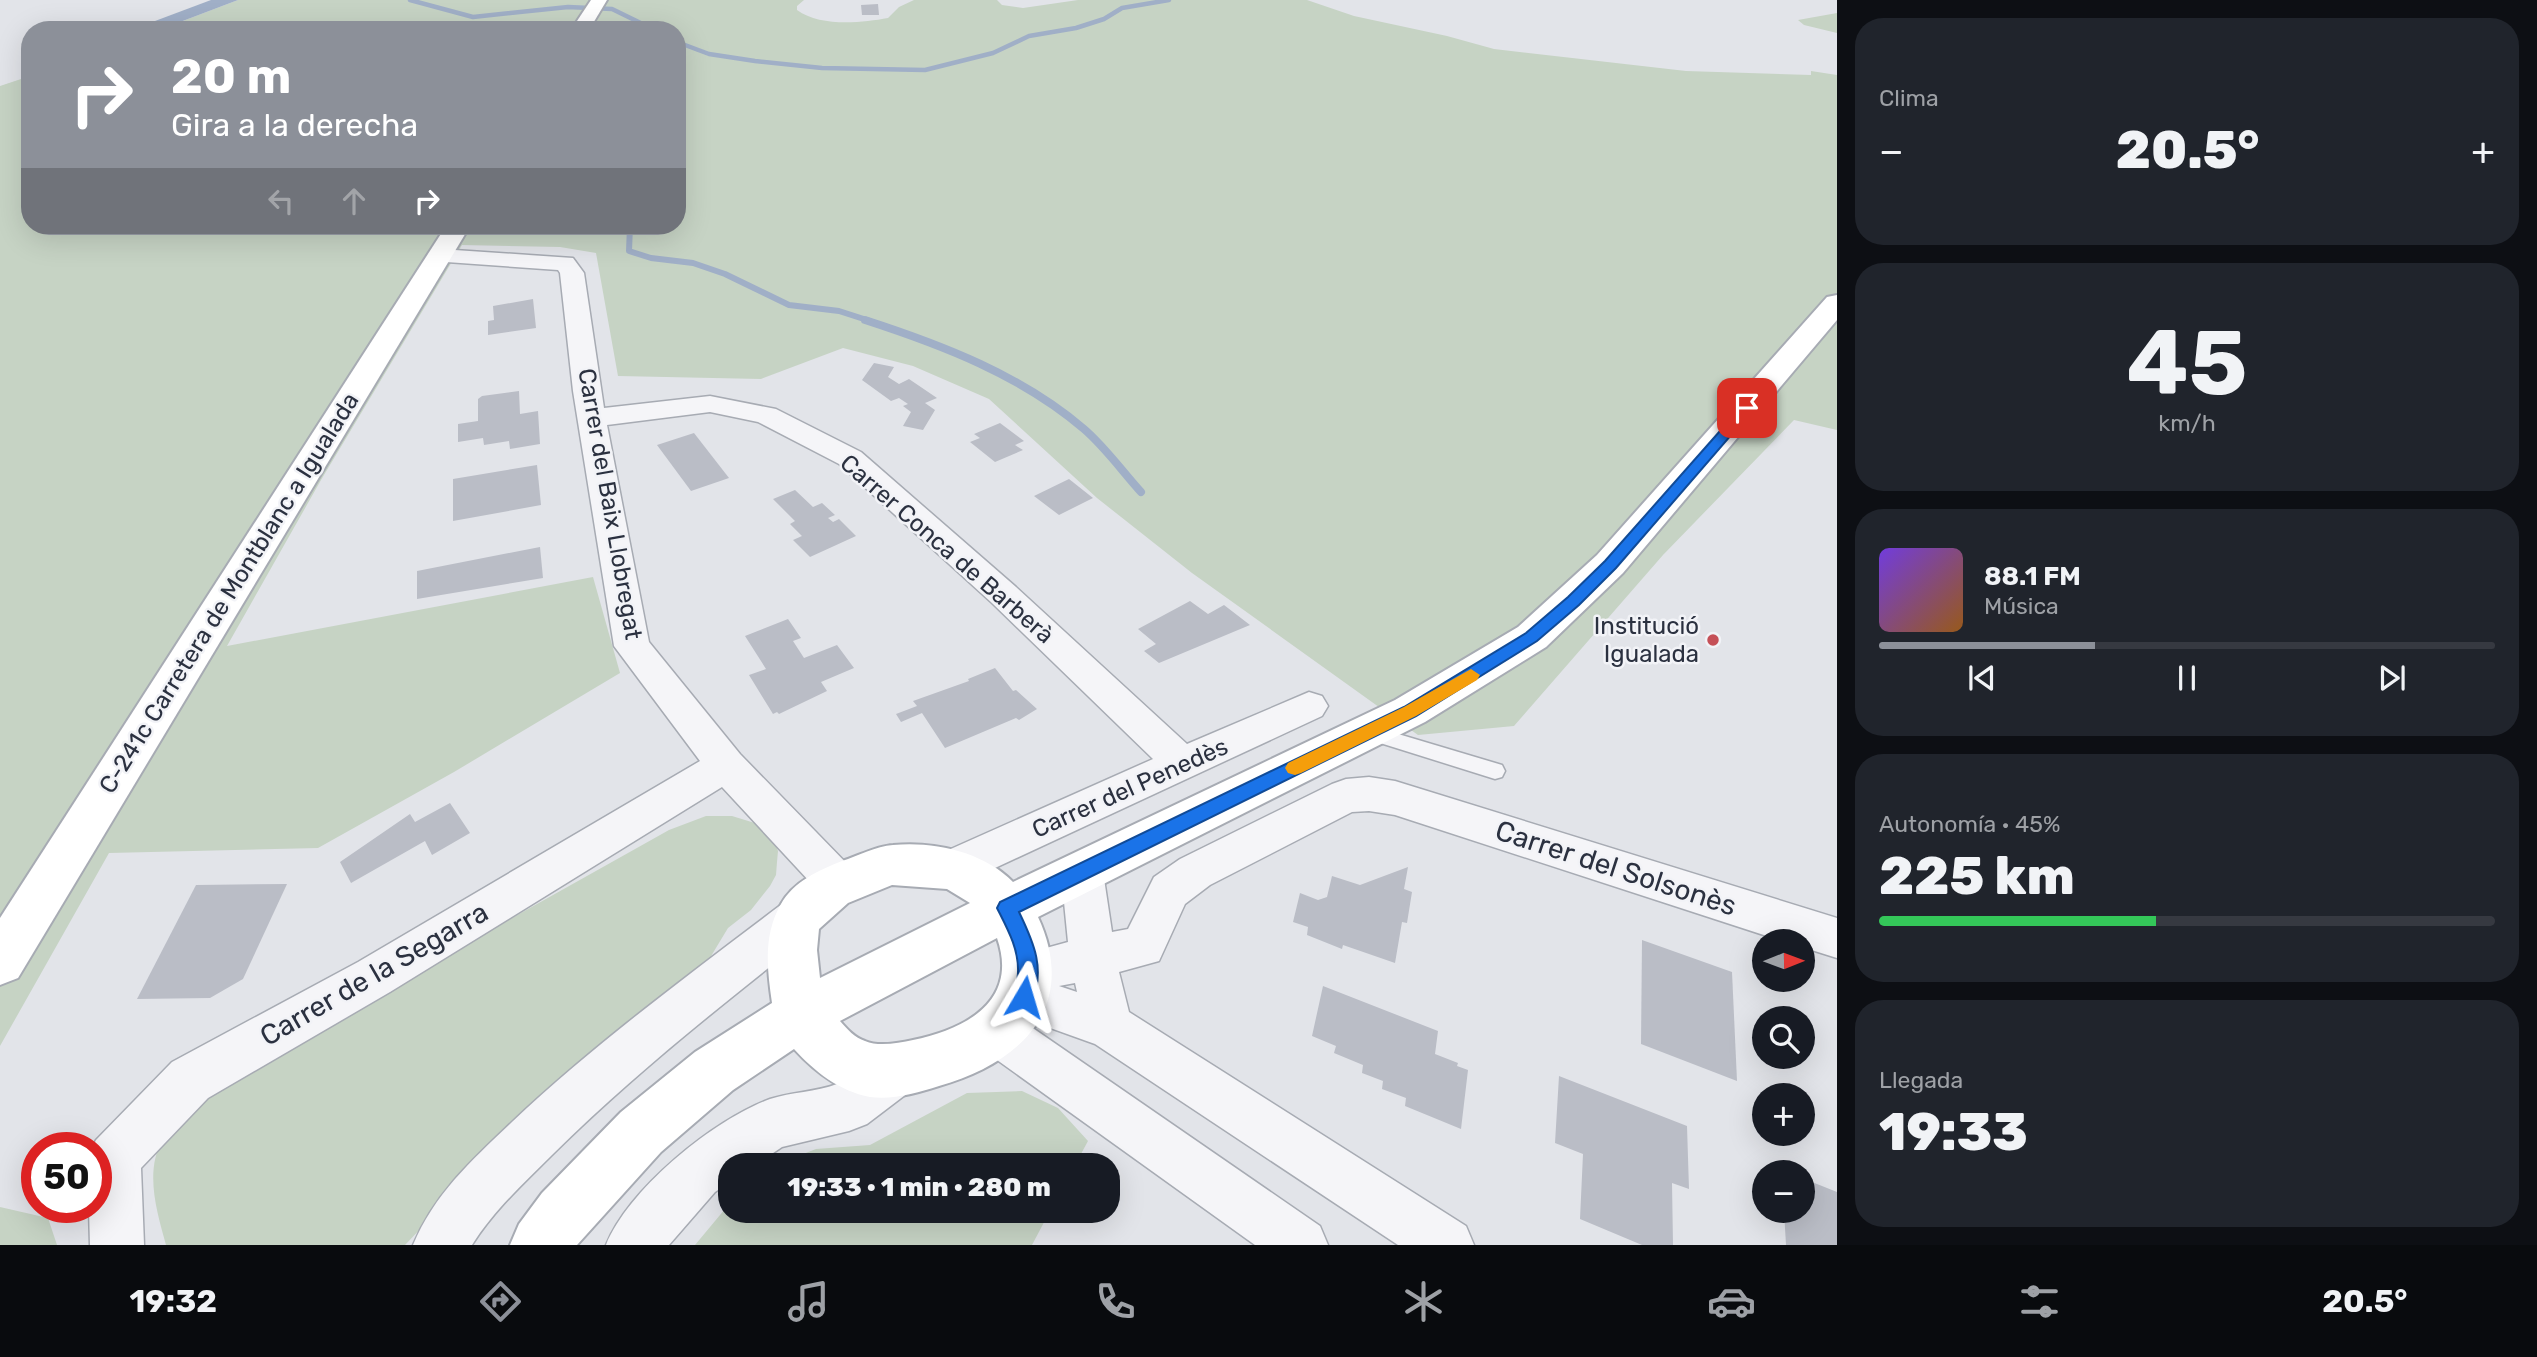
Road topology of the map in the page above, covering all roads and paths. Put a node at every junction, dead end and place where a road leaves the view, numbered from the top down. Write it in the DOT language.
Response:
graph roads {
  1 [pos="596,5"];
  2 [pos="586,21"];
  3 [pos="449,241"];
  4 [pos="1837,303"];
  5 [pos="592,418"];
  6 [pos="1309,706"];
  7 [pos="1368,732"];
  8 [pos="1183,764"];
  9 [pos="726,765"];
  10 [pos="1495,771"];
  11 [pos="950,869"];
  12 [pos="1082,872"];
  13 [pos="838,883"];
  14 [pos="1007,908"];
  15 [pos="798,918"];
  16 [pos="1837,938"];
  17 [pos="1092,957"];
  18 [pos="0,962"];
  19 [pos="1016,1000"];
  20 [pos="800,1015"];
  21 [pos="1110,1026"];
  22 [pos="896,1072"];
  23 [pos="117,1245"];
  24 [pos="440,1245"];
  25 [pos="540,1245"];
  26 [pos="633,1245"];
  27 [pos="1301,1245"];
  28 [pos="1447,1245"];
  1 -- 2 [label="main road"];
  3 -- 5 [label="street, Carrer del Baix Llobregat"];
  3 -- 18 [label="main road, C-241c Carretera de Montblanc a Igualada"];
  4 -- 7 [label="main road"];
  5 -- 8 [label="street, Carrer Conca de Barberà"];
  5 -- 9 [label="street, Carrer del Baix Llobregat"];
  6 -- 8 [label="street, Carrer del Penedès"];
  7 -- 10 [label="lane"];
  7 -- 12 [label="main road"];
  8 -- 11 [label="street, Carrer del Penedès"];
  9 -- 13 [label="street, Carrer del Baix Llobregat"];
  9 -- 23 [label="street, Carrer de la Segarra"];
  11 -- 13 [label="main road"];
  11 -- 14 [label="main road"];
  12 -- 14 [label="main road"];
  12 -- 17 [label="street"];
  13 -- 15 [label="main road"];
  14 -- 19 [label="main road"];
  14 -- 20 [label="main road"];
  15 -- 20 [label="main road"];
  15 -- 24 [label="street"];
  16 -- 17 [label="street, Carrer del Solsonès"];
  17 -- 19 [label="street"];
  17 -- 21 [label="street"];
  19 -- 21 [label="street"];
  19 -- 22 [label="main road"];
  19 -- 27 [label="street"];
  20 -- 22 [label="main road"];
  20 -- 25 [label="main road"];
  21 -- 28 [label="street"];
  22 -- 26 [label="street"];
}
